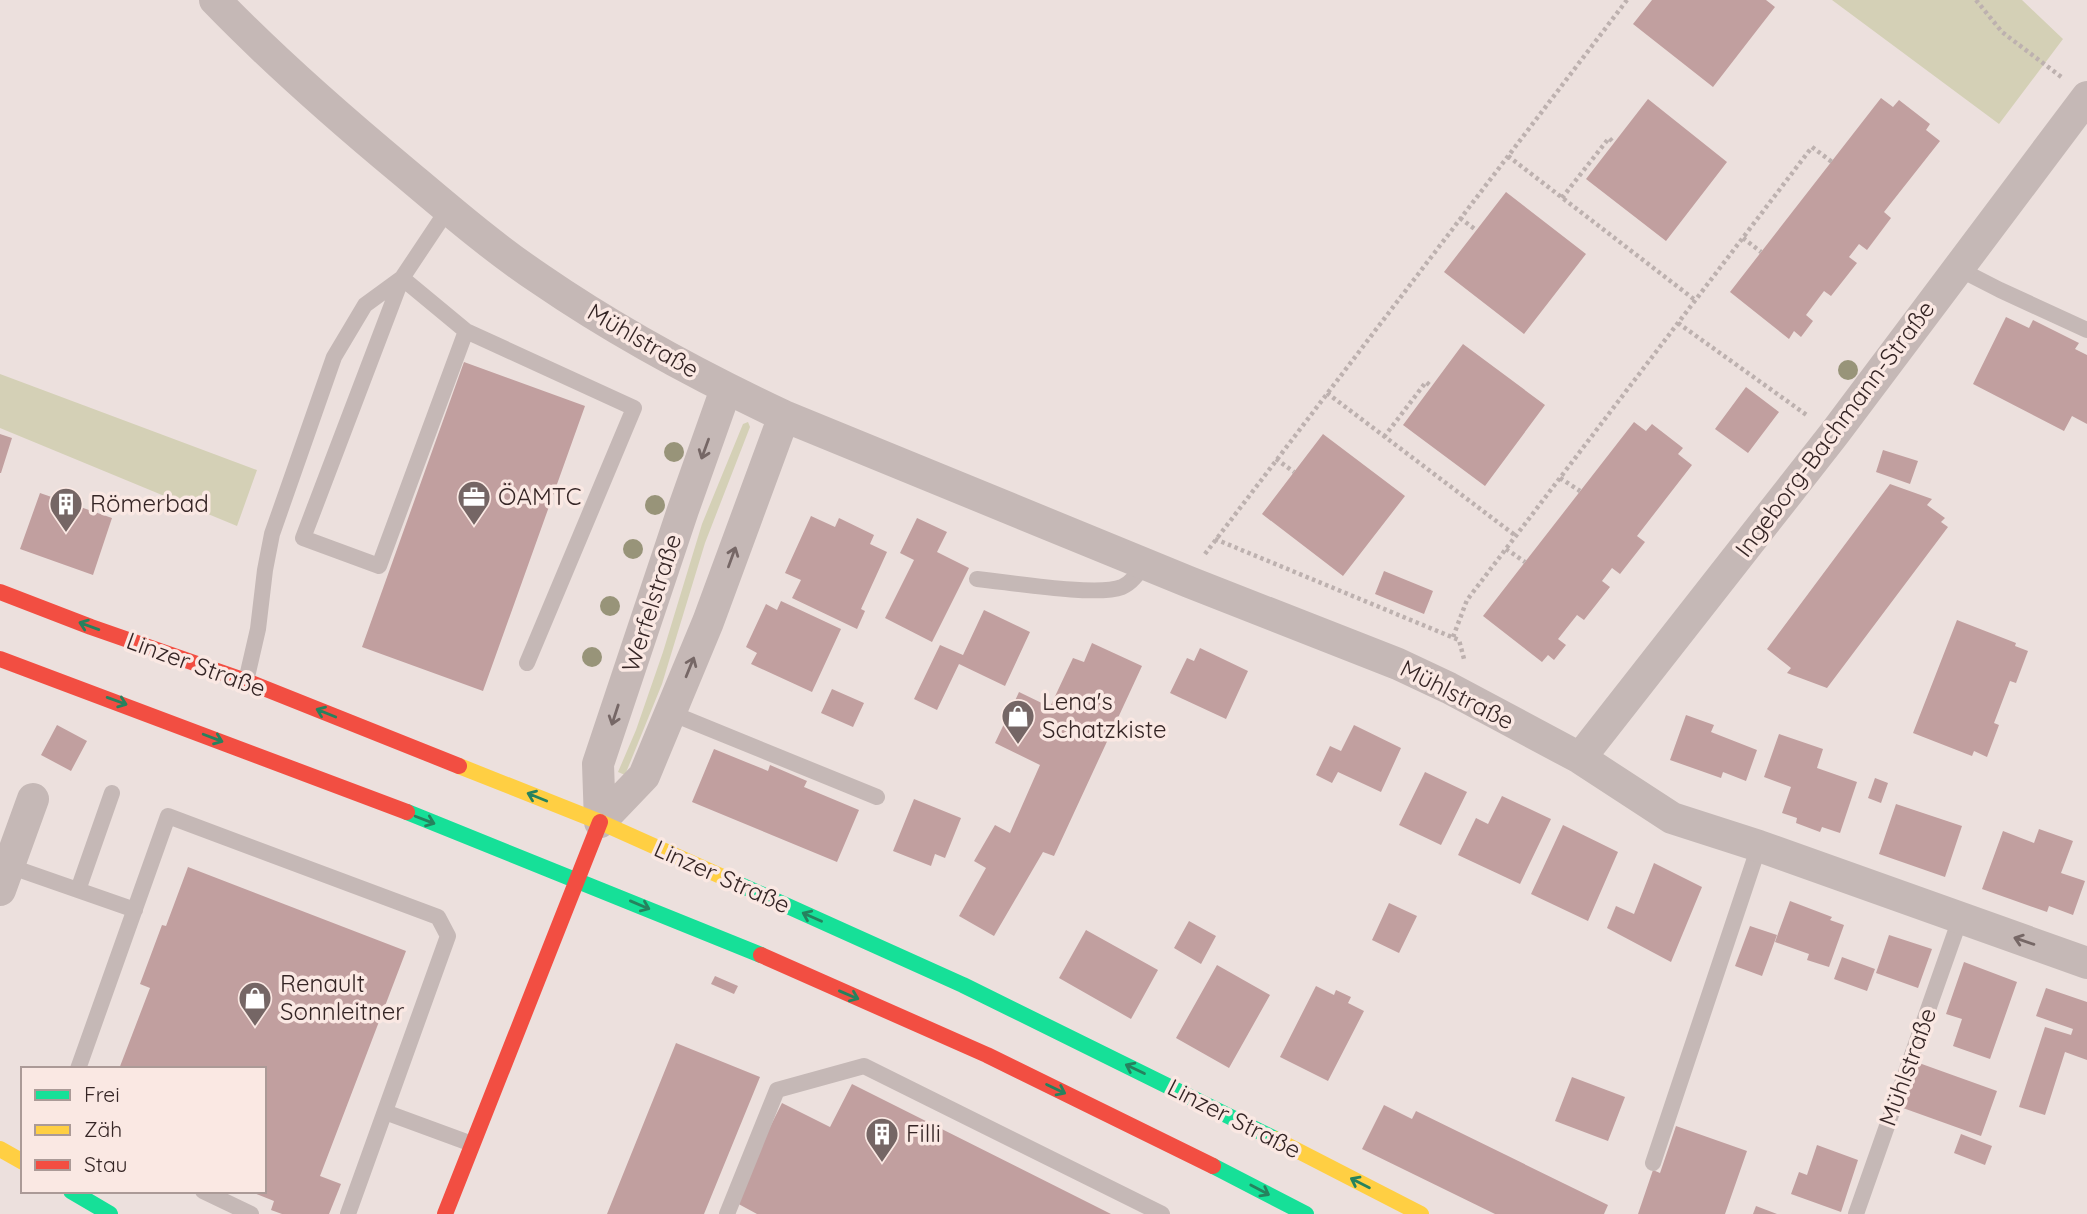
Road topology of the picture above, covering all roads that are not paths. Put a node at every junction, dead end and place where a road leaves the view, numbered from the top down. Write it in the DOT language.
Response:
graph roads {
  1 [pos="215,0"];
  2 [pos="2076,88"];
  3 [pos="448,209"];
  4 [pos="1957,268"];
  5 [pos="402,278"];
  6 [pos="2087,330"];
  7 [pos="466,331"];
  8 [pos="726,389"];
  9 [pos="784,416"];
  10 [pos="1144,564"];
  11 [pos="976,579"];
  12 [pos="0,592"];
  13 [pos="0,659"];
  14 [pos="527,663"];
  15 [pos="246,681"];
  16 [pos="671,713"];
  17 [pos="1580,758"];
  18 [pos="111,793"];
  19 [pos="877,797"];
  20 [pos="33,799"];
  21 [pos="600,822"];
  22 [pos="1759,846"];
  23 [pos="4,878"];
  24 [pos="577,879"];
  25 [pos="78,890"];
  26 [pos="135,910"];
  27 [pos="1961,919"];
  28 [pos="2087,963"];
  29 [pos="79,1067"];
  30 [pos="385,1112"];
  31 [pos="472,1144"];
  32 [pos="0,1149"];
  33 [pos="21,1162"];
  34 [pos="1653,1163"];
  35 [pos="74,1193"];
  36 [pos="207,1193"];
  37 [pos="110,1214"];
  38 [pos="251,1214"];
  39 [pos="348,1214"];
  40 [pos="445,1214"];
  41 [pos="727,1214"];
  42 [pos="1162,1214"];
  43 [pos="1306,1214"];
  44 [pos="1421,1214"];
  45 [pos="1856,1214"];
  1 -- 3 [label="street, Mühlstraße"];
  2 -- 4 [label="street, Ingeborg-Bachmann-Straße"];
  3 -- 5 [label="lane"];
  3 -- 8 [label="street, Mühlstraße"];
  4 -- 6 [label="lane"];
  4 -- 17 [label="street, Ingeborg-Bachmann-Straße"];
  5 -- 7 [label="lane"];
  5 -- 7 [label="lane"];
  5 -- 15 [label="lane"];
  7 -- 14 [label="lane"];
  8 -- 9 [label="street, Mühlstraße"];
  8 -- 21 [label="street, Werfelstraße, one-way"];
  9 -- 10 [label="street, Mühlstraße"];
  16 -- 9 [label="street, Werfelstraße, one-way"];
  10 -- 11 [label="lane"];
  10 -- 17 [label="street, Mühlstraße"];
  15 -- 12 [label="main road, Linzer Straße, one-way"];
  13 -- 24 [label="main road, Linzer Straße, one-way"];
  21 -- 15 [label="main road, Linzer Straße, one-way"];
  16 -- 19 [label="lane"];
  16 -- 21 [label="street, Werfelstraße"];
  17 -- 22 [label="street, Mühlstraße"];
  18 -- 25 [label="lane"];
  20 -- 23 [label="street"];
  21 -- 24 [label="main road, Werfelstraße"];
  44 -- 21 [label="main road, Linzer Straße, one-way"];
  22 -- 27 [label="street, Mühlstraße"];
  22 -- 34 [label="lane"];
  23 -- 25 [label="lane"];
  24 -- 31 [label="main road, Werfelstraße"];
  24 -- 43 [label="main road, Linzer Straße, one-way"];
  25 -- 26 [label="lane"];
  26 -- 29 [label="lane"];
  26 -- 30 [label="lane"];
  28 -- 27 [label="street, Mühlstraße, one-way"];
  27 -- 45 [label="lane, Mühlstraße"];
  30 -- 31 [label="lane"];
  30 -- 39 [label="lane"];
  31 -- 40 [label="main road, Werfelstraße"];
  32 -- 33 [label="main road"];
  35 -- 37 [label="main road"];
  36 -- 38 [label="lane"];
  41 -- 42 [label="lane"];
}
